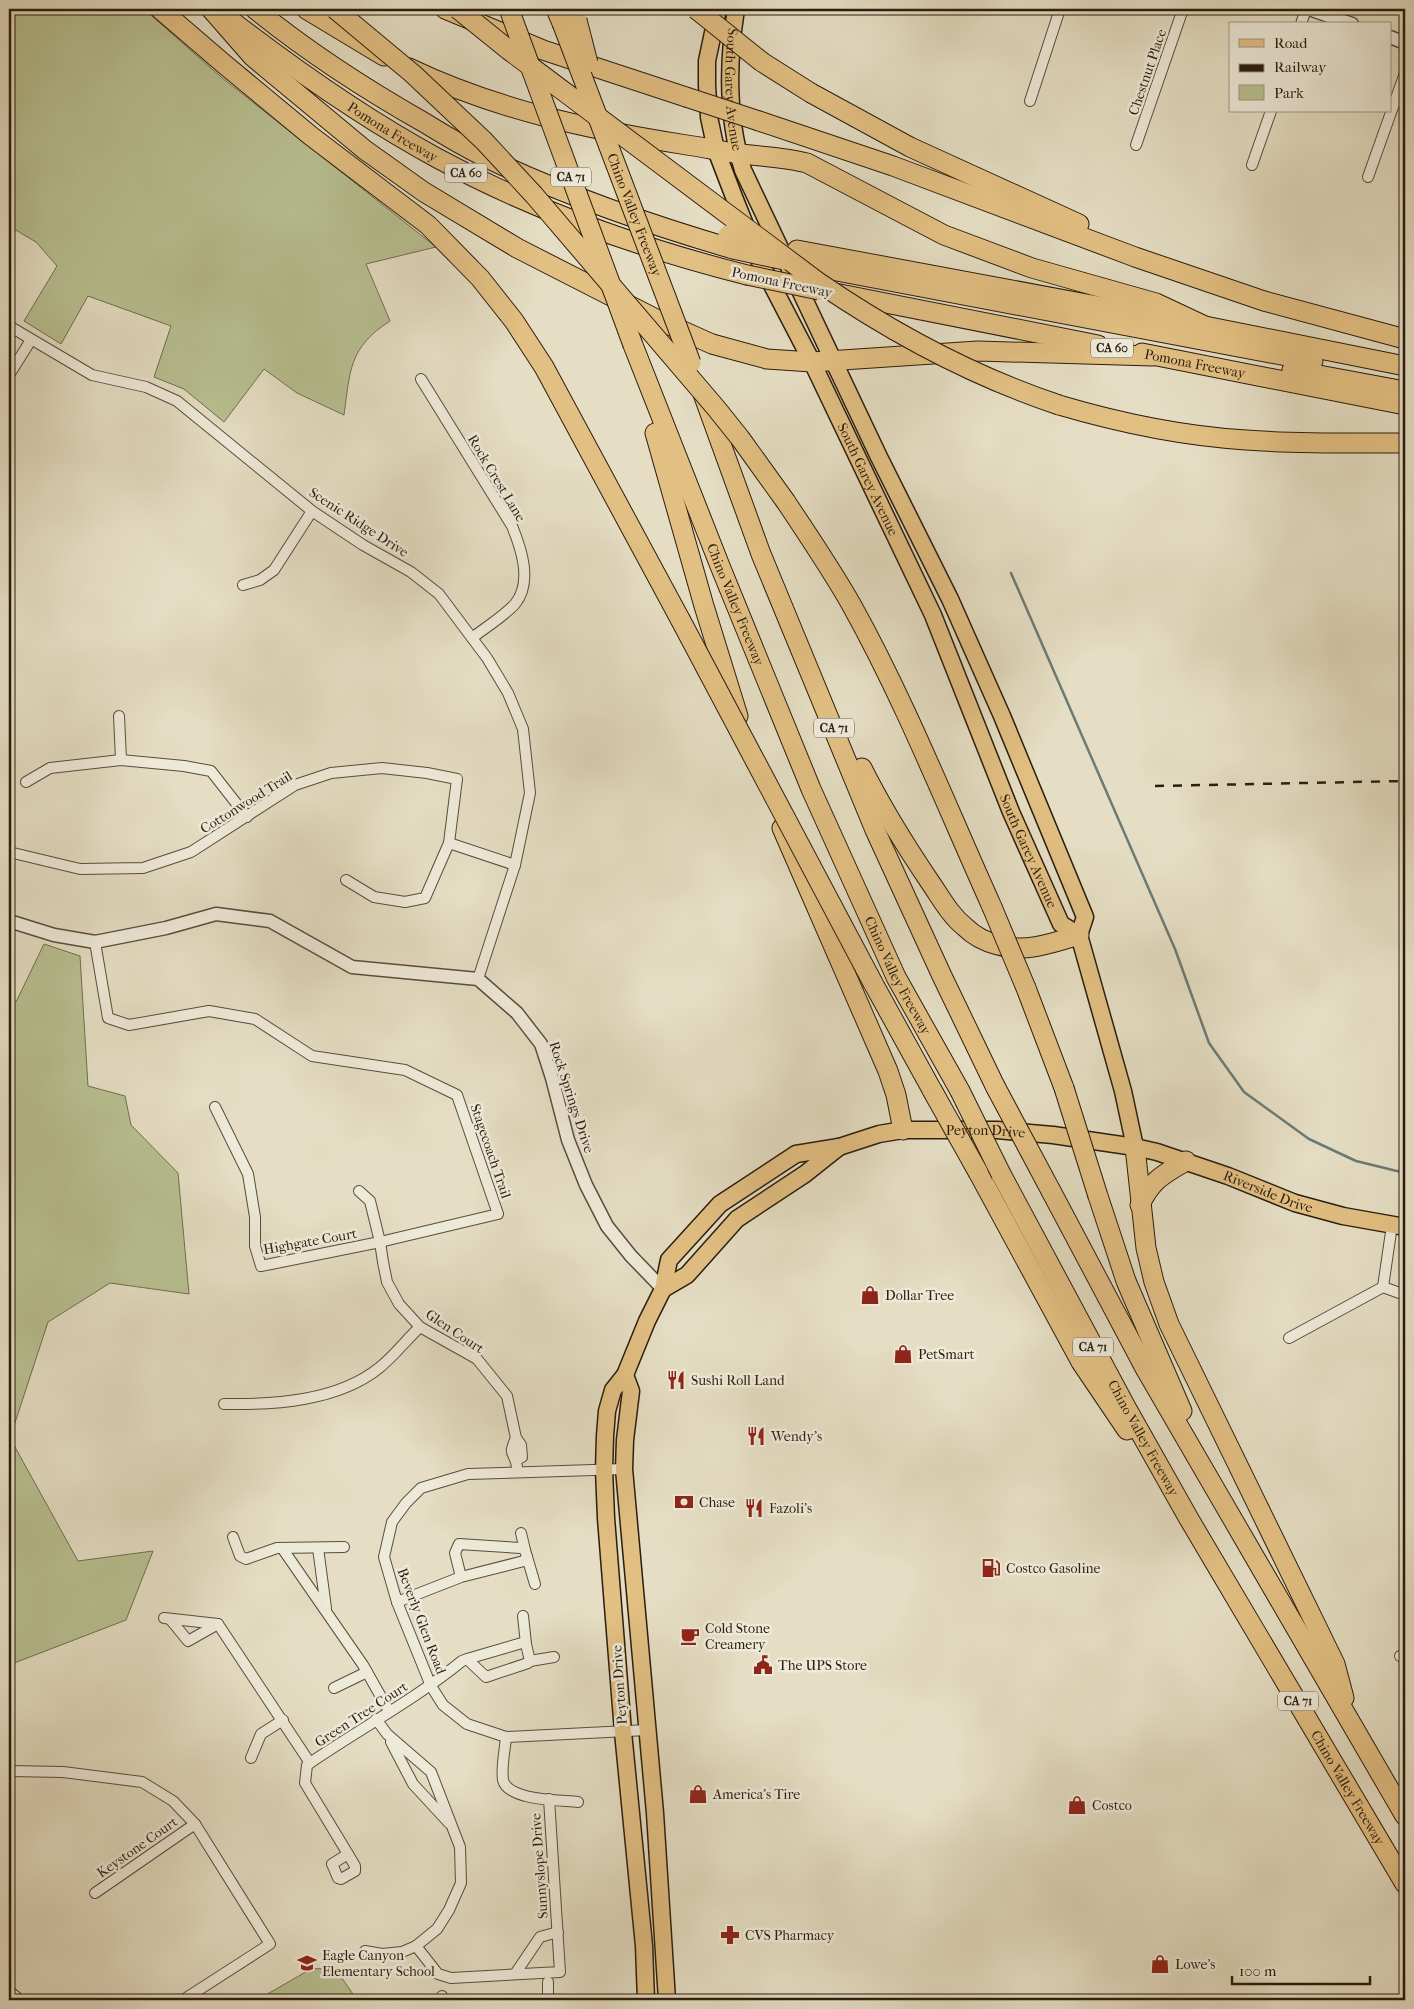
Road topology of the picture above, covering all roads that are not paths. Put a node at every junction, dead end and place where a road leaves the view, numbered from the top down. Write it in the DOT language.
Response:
graph roads {
  1 [pos="160,9"];
  2 [pos="211,9"];
  3 [pos="217,9"];
  4 [pos="236,9"];
  5 [pos="254,9"];
  6 [pos="275,9"];
  7 [pos="306,9"];
  8 [pos="335,9"];
  9 [pos="444,9"];
  10 [pos="458,9"];
  11 [pos="509,9"];
  12 [pos="696,9"];
  13 [pos="718,9"];
  14 [pos="736,9"];
  15 [pos="1060,9"];
  16 [pos="1183,9"];
  17 [pos="1308,9"];
  18 [pos="567,15"];
  19 [pos="1302,22"];
  20 [pos="1346,22"];
  21 [pos="1392,39"];
  22 [pos="1405,43"];
  23 [pos="1405,73"];
  24 [pos="1030,101"];
  25 [pos="1392,110"];
  26 [pos="1271,112"];
  27 [pos="1391,112"];
  28 [pos="1136,145"];
  29 [pos="716,150"];
  30 [pos="738,153"];
  31 [pos="1252,165"];
  32 [pos="1368,177"];
  33 [pos="738,256"];
  34 [pos="808,271"];
  35 [pos="1220,286"];
  36 [pos="9,326"];
  37 [pos="1205,326"];
  38 [pos="1405,339"];
  39 [pos="31,340"];
  40 [pos="1153,356"];
  41 [pos="834,361"];
  42 [pos="812,362"];
  43 [pos="1405,366"];
  44 [pos="9,375"];
  45 [pos="644,377"];
  46 [pos="1405,378"];
  47 [pos="421,379"];
  48 [pos="1405,391"];
  49 [pos="1405,405"];
  50 [pos="1405,443"];
  51 [pos="858,457"];
  52 [pos="901,502"];
  53 [pos="312,511"];
  54 [pos="243,585"];
  55 [pos="472,638"];
  56 [pos="814,680"];
  57 [pos="119,716"];
  58 [pos="121,760"];
  59 [pos="26,782"];
  60 [pos="247,817"];
  61 [pos="449,843"];
  62 [pos="9,852"];
  63 [pos="516,865"];
  64 [pos="346,880"];
  65 [pos="9,920"];
  66 [pos="1079,935"];
  67 [pos="95,942"];
  68 [pos="478,979"];
  69 [pos="215,1106"];
  70 [pos="903,1130"];
  71 [pos="839,1146"];
  72 [pos="1135,1147"];
  73 [pos="1186,1161"];
  74 [pos="359,1191"];
  75 [pos="1140,1205"];
  76 [pos="498,1214"];
  77 [pos="1399,1226"];
  78 [pos="380,1242"];
  79 [pos="1383,1287"];
  80 [pos="663,1289"];
  81 [pos="1405,1296"];
  82 [pos="420,1327"];
  83 [pos="1289,1338"];
  84 [pos="625,1375"];
  85 [pos="224,1404"];
  86 [pos="624,1469"];
  87 [pos="604,1470"];
  88 [pos="518,1474"];
  89 [pos="1217,1490"];
  90 [pos="1189,1519"];
  91 [pos="521,1533"];
  92 [pos="233,1537"];
  93 [pos="344,1547"];
  94 [pos="282,1548"];
  95 [pos="318,1548"];
  96 [pos="526,1554"];
  97 [pos="461,1577"];
  98 [pos="535,1584"];
  99 [pos="397,1602"];
  100 [pos="326,1611"];
  101 [pos="523,1616"];
  102 [pos="218,1624"];
  103 [pos="526,1644"];
  104 [pos="554,1658"];
  105 [pos="467,1659"];
  106 [pos="530,1661"];
  107 [pos="367,1672"];
  108 [pos="431,1686"];
  109 [pos="334,1688"];
  110 [pos="389,1711"];
  111 [pos="376,1719"];
  112 [pos="283,1720"];
  113 [pos="1349,1721"];
  114 [pos="647,1730"];
  115 [pos="623,1732"];
  116 [pos="386,1734"];
  117 [pos="506,1738"];
  118 [pos="251,1758"];
  119 [pos="309,1764"];
  120 [pos="9,1771"];
  121 [pos="549,1799"];
  122 [pos="578,1802"];
  123 [pos="1405,1816"];
  124 [pos="195,1824"];
  125 [pos="454,1829"];
  126 [pos="348,1854"];
  127 [pos="1405,1884"];
  128 [pos="95,1893"];
  129 [pos="558,1932"];
  130 [pos="416,1946"];
  131 [pos="365,1951"];
  132 [pos="515,1974"];
  133 [pos="548,1982"];
  134 [pos="9,1991"];
  135 [pos="20,2000"];
  136 [pos="183,2000"];
  137 [pos="548,2000"];
  138 [pos="646,2000"];
  139 [pos="668,2000"];
  1 -- 90 [label="highway, bridge"];
  2 -- 42 [label="highway"];
  3 -- 33 [label="highway, Pomona Freeway / CA 60"];
  4 -- 33 [label="highway"];
  5 -- 33 [label="highway"];
  6 -- 33 [label="highway, Pomona Freeway / CA 60"];
  7 -- 29 [label="highway"];
  8 -- 89 [label="highway, bridge"];
  9 -- 35 [label="highway, bridge"];
  10 -- 50 [label="highway, bridge"];
  11 -- 45 [label="highway, Chino Valley Freeway / CA 71, bridge"];
  12 -- 35 [label="highway, bridge"];
  13 -- 29 [label="main road, South Garey Avenue"];
  14 -- 30 [label="main road, South Garey Avenue"];
  15 -- 24 [label="street"];
  16 -- 28 [label="street, Chestnut Place"];
  17 -- 19 [label="street"];
  17 -- 20 [label="street"];
  18 -- 56 [label="highway, Chino Valley Freeway / CA 71, bridge"];
  21 -- 22 [label="street"];
  23 -- 25 [label="street"];
  26 -- 31 [label="street"];
  27 -- 32 [label="street"];
  29 -- 30 [label="highway"];
  29 -- 42 [label="main road, South Garey Avenue"];
  30 -- 37 [label="highway"];
  30 -- 41 [label="main road, South Garey Avenue"];
  33 -- 34 [label="highway, Pomona Freeway / CA 60, bridge"];
  33 -- 34 [label="highway, Pomona Freeway / CA 60, bridge"];
  34 -- 37 [label="highway, Pomona Freeway / CA 60"];
  34 -- 40 [label="highway, Pomona Freeway / CA 60"];
  34 -- 46 [label="highway"];
  34 -- 48 [label="highway"];
  35 -- 38 [label="highway"];
  36 -- 39 [label="street, Scenic Ridge Drive"];
  37 -- 43 [label="highway, Pomona Freeway / CA 60"];
  39 -- 44 [label="street"];
  39 -- 53 [label="street, Scenic Ridge Drive"];
  40 -- 41 [label="highway"];
  40 -- 49 [label="highway, Pomona Freeway / CA 60"];
  41 -- 42 [label="highway"];
  41 -- 52 [label="main road, South Garey Avenue"];
  42 -- 51 [label="main road, South Garey Avenue"];
  45 -- 70 [label="highway"];
  45 -- 90 [label="highway, Chino Valley Freeway / CA 71, bridge"];
  47 -- 55 [label="street, Rock Crest Lane"];
  51 -- 52 [label="main road"];
  51 -- 66 [label="main road, South Garey Avenue"];
  52 -- 66 [label="main road, South Garey Avenue"];
  53 -- 54 [label="street"];
  53 -- 55 [label="street, Scenic Ridge Drive"];
  55 -- 63 [label="street, Scenic Ridge Drive"];
  56 -- 66 [label="highway"];
  56 -- 89 [label="highway, Chino Valley Freeway / CA 71, bridge"];
  57 -- 58 [label="street"];
  58 -- 59 [label="street"];
  58 -- 60 [label="street"];
  60 -- 61 [label="street, Cottonwood Trail"];
  60 -- 62 [label="street, Cottonwood Trail"];
  61 -- 63 [label="street"];
  61 -- 64 [label="street"];
  63 -- 68 [label="street, Scenic Ridge Drive"];
  65 -- 67 [label="street"];
  66 -- 72 [label="main road, South Garey Avenue"];
  67 -- 68 [label="street"];
  67 -- 76 [label="street, Stagecoach Trail"];
  68 -- 80 [label="street, Rock Springs Drive"];
  69 -- 78 [label="street, Highgate Court"];
  70 -- 71 [label="main road, Peyton Drive"];
  70 -- 72 [label="main road, Peyton Drive"];
  71 -- 80 [label="main road, Peyton Drive"];
  71 -- 80 [label="main road, Peyton Drive"];
  72 -- 73 [label="main road, Riverside Drive"];
  72 -- 75 [label="highway"];
  73 -- 75 [label="highway"];
  73 -- 77 [label="main road, Riverside Drive"];
  74 -- 78 [label="street, Glen Court"];
  75 -- 113 [label="highway"];
  76 -- 78 [label="street, Highgate Court"];
  77 -- 79 [label="street"];
  78 -- 82 [label="street, Glen Court"];
  79 -- 81 [label="street"];
  79 -- 83 [label="street"];
  80 -- 84 [label="main road, Peyton Drive"];
  82 -- 85 [label="street"];
  82 -- 88 [label="street, Glen Court"];
  84 -- 86 [label="main road, Peyton Drive"];
  84 -- 87 [label="main road, Peyton Drive"];
  86 -- 87 [label="street, Beverly Glen Road"];
  86 -- 114 [label="main road, Peyton Drive"];
  87 -- 88 [label="street, Beverly Glen Road"];
  87 -- 115 [label="main road, Peyton Drive"];
  88 -- 99 [label="street, Beverly Glen Road"];
  89 -- 113 [label="highway, Chino Valley Freeway / CA 71"];
  90 -- 127 [label="highway, Chino Valley Freeway / CA 71"];
  91 -- 96 [label="street"];
  92 -- 94 [label="street"];
  93 -- 95 [label="street"];
  94 -- 95 [label="street"];
  94 -- 100 [label="street"];
  95 -- 100 [label="street"];
  96 -- 97 [label="street"];
  96 -- 97 [label="street"];
  96 -- 98 [label="street"];
  97 -- 99 [label="street"];
  99 -- 108 [label="street, Beverly Glen Road"];
  100 -- 107 [label="street"];
  101 -- 103 [label="street"];
  102 -- 102 [label="street"];
  102 -- 112 [label="street"];
  103 -- 105 [label="street, Green Tree Court"];
  103 -- 106 [label="street"];
  104 -- 106 [label="street"];
  105 -- 106 [label="street"];
  105 -- 108 [label="street, Green Tree Court"];
  107 -- 109 [label="street"];
  107 -- 110 [label="street"];
  108 -- 110 [label="street, Green Tree Court"];
  108 -- 117 [label="street, Beverly Glen Road"];
  110 -- 111 [label="street, Green Tree Court"];
  111 -- 116 [label="street"];
  111 -- 119 [label="street, Green Tree Court"];
  112 -- 118 [label="street"];
  112 -- 119 [label="street"];
  113 -- 123 [label="highway, Chino Valley Freeway / CA 71"];
  114 -- 115 [label="street, Beverly Glen Road"];
  114 -- 139 [label="main road, Peyton Drive"];
  115 -- 117 [label="street, Beverly Glen Road"];
  115 -- 138 [label="main road, Peyton Drive"];
  116 -- 125 [label="street"];
  116 -- 125 [label="street"];
  117 -- 121 [label="street"];
  119 -- 126 [label="street"];
  120 -- 124 [label="street"];
  121 -- 122 [label="street"];
  121 -- 129 [label="street, Sunnyslope Drive"];
  124 -- 128 [label="street, Keystone Court"];
  124 -- 136 [label="street"];
  125 -- 130 [label="street"];
  129 -- 132 [label="street, Sunnyslope Drive"];
  129 -- 132 [label="street, Sunnyslope Drive"];
  130 -- 131 [label="street"];
  130 -- 132 [label="street, Sunnyslope Drive"];
  133 -- 137 [label="street"];
  134 -- 135 [label="street"];
}
